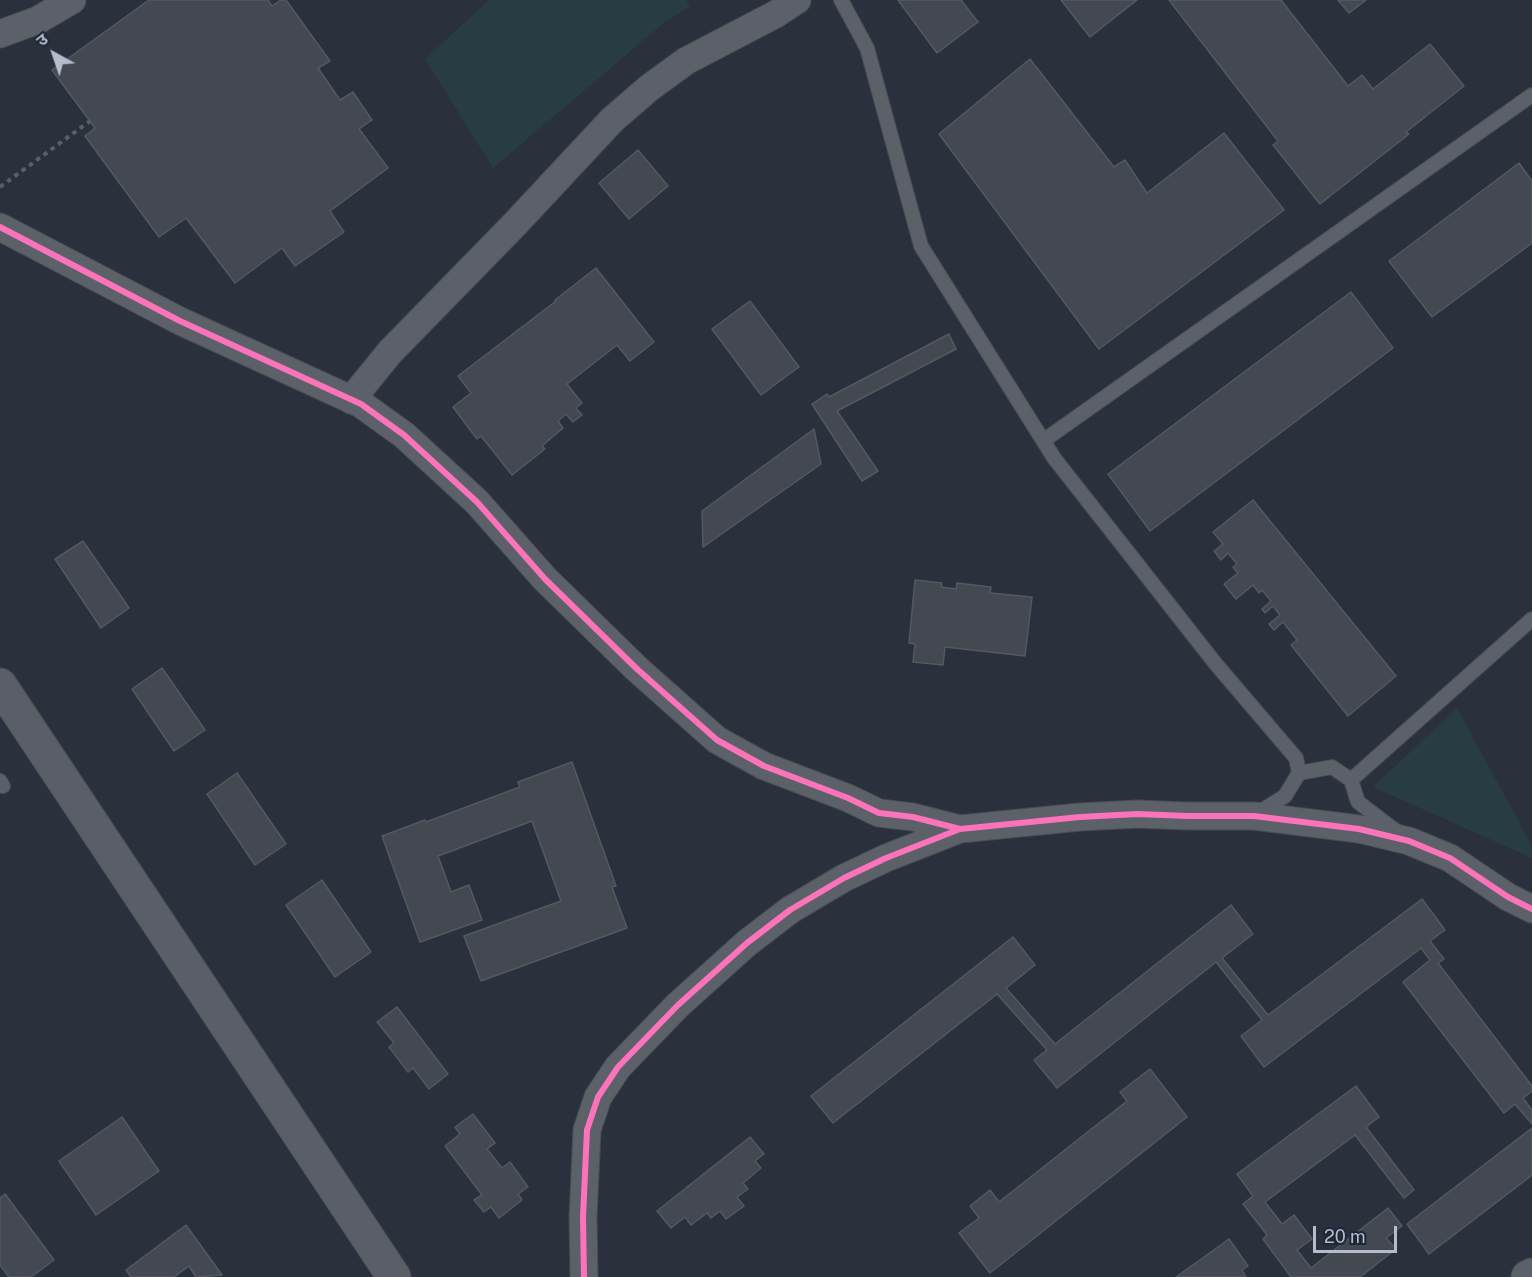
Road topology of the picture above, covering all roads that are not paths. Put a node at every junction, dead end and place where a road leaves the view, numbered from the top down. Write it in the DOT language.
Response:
graph roads {
  1 [pos="72,0"];
  2 [pos="797,0"];
  3 [pos="841,0"];
  4 [pos="0,34"];
  5 [pos="1532,95"];
  6 [pos="0,227"];
  7 [pos="351,400"];
  8 [pos="1043,441"];
  9 [pos="1532,619"];
  10 [pos="0,685"];
  11 [pos="1299,772"];
  12 [pos="1351,780"];
  13 [pos="1254,816"];
  14 [pos="960,829"];
  15 [pos="1409,841"];
  16 [pos="1532,909"];
  17 [pos="1532,1275"];
  18 [pos="394,1277"];
  19 [pos="584,1277"];
  20 [pos="1528,1277"];
  1 -- 4 [label="street"];
  2 -- 7 [label="street"];
  3 -- 8 [label="lane"];
  5 -- 8 [label="lane"];
  6 -- 7 [label="street"];
  7 -- 14 [label="street"];
  8 -- 11 [label="lane"];
  9 -- 12 [label="lane"];
  10 -- 18 [label="main road"];
  11 -- 12 [label="lane"];
  11 -- 13 [label="lane"];
  12 -- 15 [label="lane"];
  13 -- 14 [label="street"];
  13 -- 15 [label="street"];
  14 -- 19 [label="street"];
  15 -- 16 [label="street"];
  17 -- 20 [label="street"];
}
